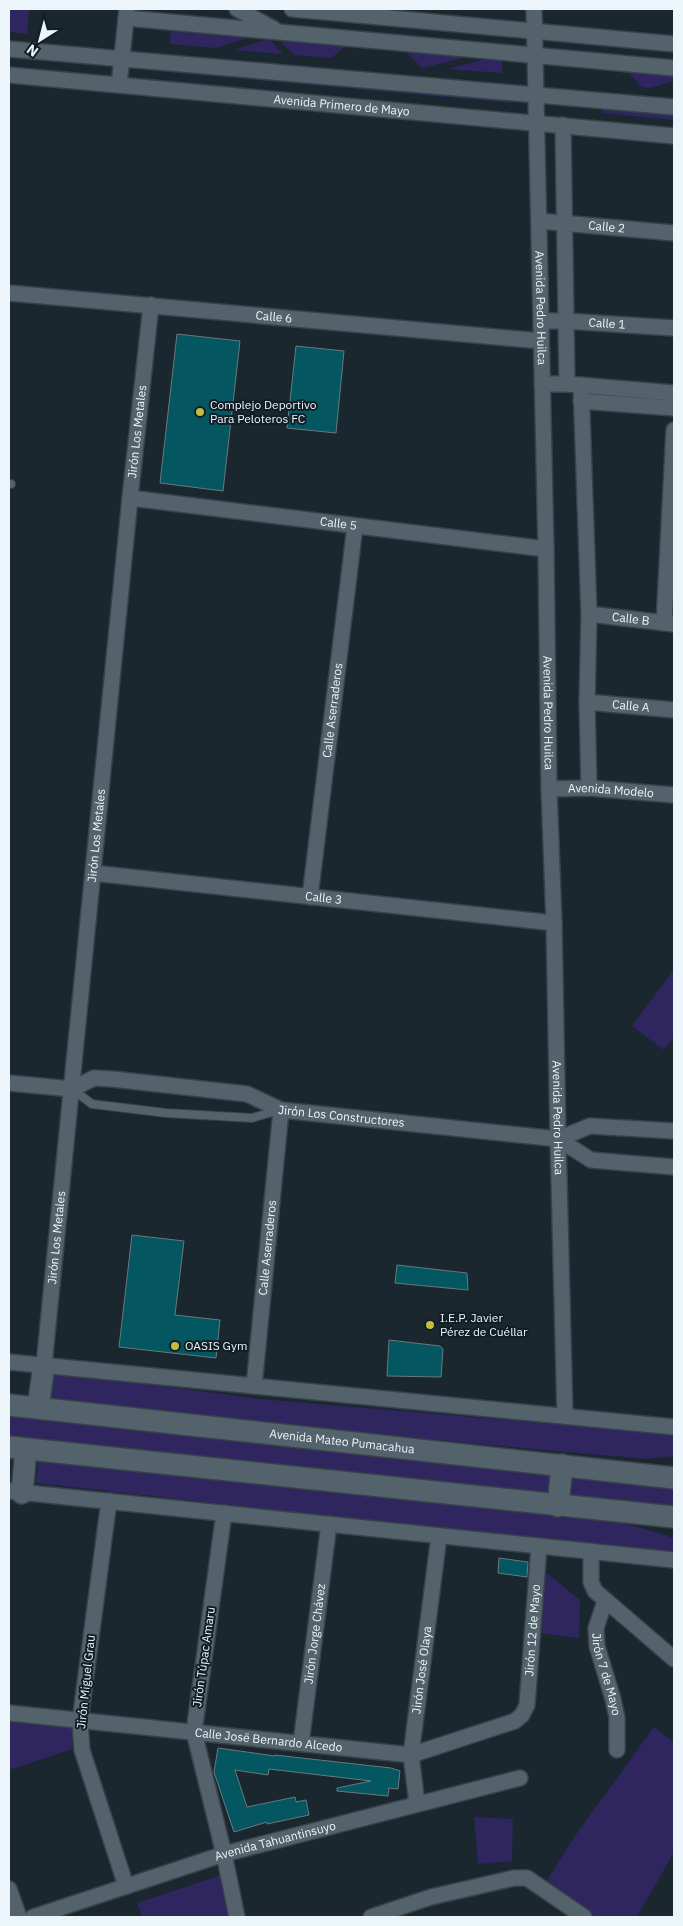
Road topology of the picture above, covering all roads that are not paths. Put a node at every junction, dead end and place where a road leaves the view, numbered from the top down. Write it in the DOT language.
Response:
graph roads {
  1 [pos="237,9"];
  2 [pos="292,9"];
  3 [pos="534,9"];
  4 [pos="127,13"];
  5 [pos="534,31"];
  6 [pos="280,32"];
  7 [pos="674,44"];
  8 [pos="9,49"];
  9 [pos="535,55"];
  10 [pos="122,59"];
  11 [pos="674,68"];
  12 [pos="9,75"];
  13 [pos="119,85"];
  14 [pos="536,95"];
  15 [pos="674,108"];
  16 [pos="537,123"];
  17 [pos="563,126"];
  18 [pos="674,136"];
  19 [pos="539,221"];
  20 [pos="564,222"];
  21 [pos="674,233"];
  22 [pos="9,294"];
  23 [pos="151,305"];
  24 [pos="541,321"];
  25 [pos="566,321"];
  26 [pos="674,328"];
  27 [pos="541,341"];
  28 [pos="542,384"];
  29 [pos="574,385"];
  30 [pos="674,393"];
  31 [pos="581,401"];
  32 [pos="674,408"];
  33 [pos="674,430"];
  34 [pos="672,488"];
  35 [pos="130,498"];
  36 [pos="355,526"];
  37 [pos="546,549"];
  38 [pos="589,614"];
  39 [pos="669,623"];
  40 [pos="588,702"];
  41 [pos="674,710"];
  42 [pos="549,788"];
  43 [pos="590,788"];
  44 [pos="674,795"];
  45 [pos="93,873"];
  46 [pos="310,896"];
  47 [pos="554,923"];
  48 [pos="9,1083"];
  49 [pos="72,1089"];
  50 [pos="281,1110"];
  51 [pos="674,1131"];
  52 [pos="558,1140"];
  53 [pos="674,1166"];
  54 [pos="9,1362"];
  55 [pos="44,1365"];
  56 [pos="254,1386"];
  57 [pos="9,1404"];
  58 [pos="38,1408"];
  59 [pos="565,1416"];
  60 [pos="674,1427"];
  61 [pos="18,1448"];
  62 [pos="562,1465"];
  63 [pos="674,1478"];
  64 [pos="16,1492"];
  65 [pos="109,1501"];
  66 [pos="558,1506"];
  67 [pos="224,1513"];
  68 [pos="674,1517"];
  69 [pos="329,1524"];
  70 [pos="439,1536"];
  71 [pos="539,1546"];
  72 [pos="591,1551"];
  73 [pos="674,1560"];
  74 [pos="605,1602"];
  75 [pos="674,1659"];
  76 [pos="9,1713"];
  77 [pos="522,1715"];
  78 [pos="80,1720"];
  79 [pos="194,1732"];
  80 [pos="301,1743"];
  81 [pos="617,1750"];
  82 [pos="411,1755"];
  83 [pos="520,1778"];
  84 [pos="417,1804"];
  85 [pos="224,1854"];
  86 [pos="126,1886"];
  87 [pos="9,1889"];
  88 [pos="19,1917"];
  89 [pos="33,1917"];
  90 [pos="237,1917"];
  91 [pos="371,1917"];
  92 [pos="584,1917"];
  1 -- 6 [label="street"];
  2 -- 5 [label="street"];
  3 -- 5 [label="street, Avenida Pedro Huilca"];
  4 -- 6 [label="street"];
  4 -- 10 [label="street"];
  5 -- 7 [label="street"];
  5 -- 9 [label="street, Avenida Pedro Huilca"];
  6 -- 9 [label="street"];
  8 -- 10 [label="street"];
  9 -- 11 [label="street"];
  9 -- 14 [label="street, Avenida Pedro Huilca"];
  10 -- 13 [label="street"];
  10 -- 14 [label="street"];
  12 -- 13 [label="street, Avenida Primero de Mayo"];
  13 -- 16 [label="street, Avenida Primero de Mayo"];
  14 -- 15 [label="street"];
  14 -- 16 [label="street, Avenida Pedro Huilca"];
  16 -- 17 [label="street, Avenida Primero de Mayo"];
  16 -- 19 [label="street, Avenida Pedro Huilca"];
  17 -- 18 [label="street, Avenida Primero de Mayo"];
  17 -- 20 [label="street"];
  19 -- 20 [label="street, Calle 2"];
  19 -- 24 [label="street, Avenida Pedro Huilca"];
  20 -- 21 [label="street, Calle 2"];
  20 -- 25 [label="street"];
  22 -- 23 [label="street, Calle 6"];
  23 -- 27 [label="street, Calle 6"];
  23 -- 35 [label="street, Jirón Los Metales"];
  24 -- 25 [label="street, Calle 1"];
  24 -- 27 [label="street, Avenida Pedro Huilca"];
  25 -- 26 [label="street, Calle 1"];
  25 -- 29 [label="street"];
  27 -- 28 [label="street, Avenida Pedro Huilca"];
  28 -- 29 [label="street"];
  28 -- 37 [label="street, Avenida Pedro Huilca"];
  29 -- 30 [label="street"];
  29 -- 31 [label="street"];
  31 -- 32 [label="street"];
  31 -- 38 [label="street"];
  33 -- 34 [label="street"];
  34 -- 39 [label="street"];
  35 -- 36 [label="street, Calle 5"];
  35 -- 45 [label="street, Jirón Los Metales"];
  36 -- 37 [label="street, Calle 5"];
  36 -- 46 [label="street, Calle Aserraderos"];
  37 -- 42 [label="street, Avenida Pedro Huilca"];
  38 -- 39 [label="street, Calle B"];
  38 -- 40 [label="street"];
  40 -- 41 [label="street, Calle A"];
  40 -- 43 [label="street"];
  42 -- 43 [label="street, Avenida Modelo"];
  42 -- 47 [label="street, Avenida Pedro Huilca"];
  43 -- 44 [label="street, Avenida Modelo"];
  45 -- 46 [label="street, Calle 3"];
  45 -- 49 [label="street, Jirón Los Metales"];
  46 -- 47 [label="street, Calle 3"];
  47 -- 52 [label="street, Avenida Pedro Huilca"];
  48 -- 49 [label="street"];
  49 -- 50 [label="lane"];
  49 -- 50 [label="street, Jirón Los Constructores"];
  49 -- 55 [label="street, Jirón Los Metales"];
  50 -- 52 [label="street, Jirón Los Constructores"];
  50 -- 56 [label="street, Calle Aserraderos"];
  51 -- 52 [label="street"];
  52 -- 53 [label="street, Jirón Los Constructores"];
  52 -- 59 [label="street, Avenida Pedro Huilca"];
  54 -- 55 [label="street"];
  55 -- 56 [label="street"];
  55 -- 58 [label="main road"];
  56 -- 59 [label="street"];
  57 -- 58 [label="main road, Avenida Mateo Pumacahua"];
  58 -- 62 [label="main road, Avenida Mateo Pumacahua"];
  59 -- 60 [label="street"];
  61 -- 64 [label="main road"];
  61 -- 66 [label="main road"];
  62 -- 63 [label="main road, Avenida Mateo Pumacahua"];
  62 -- 66 [label="main road"];
  64 -- 65 [label="street"];
  65 -- 67 [label="street"];
  65 -- 78 [label="street, Jirón Miguel Grau"];
  66 -- 68 [label="main road"];
  67 -- 69 [label="street"];
  67 -- 79 [label="street, Jirón Túpac Amaru"];
  69 -- 70 [label="street"];
  69 -- 80 [label="street, Jirón Jorge Chávez"];
  70 -- 71 [label="street"];
  70 -- 82 [label="street, Jirón José Olaya"];
  71 -- 72 [label="street"];
  71 -- 77 [label="street, Jirón 12 de Mayo"];
  72 -- 73 [label="street"];
  72 -- 74 [label="street"];
  74 -- 75 [label="street"];
  74 -- 81 [label="street, Jirón 7 de Mayo"];
  76 -- 78 [label="street, Calle Josë Bernardo Alcedo"];
  77 -- 82 [label="street, Calle Josë Bernardo Alcedo"];
  78 -- 79 [label="street, Calle Josë Bernardo Alcedo"];
  78 -- 86 [label="street, Jirón Miguel Grau"];
  79 -- 80 [label="street, Calle Josë Bernardo Alcedo"];
  79 -- 85 [label="street, Jirón Túpac Amaru"];
  80 -- 82 [label="street, Calle Josë Bernardo Alcedo"];
  82 -- 84 [label="street, Jirón José Olaya"];
  83 -- 84 [label="street, Avenida Tahuantinsuyo"];
  84 -- 85 [label="street, Avenida Tahuantinsuyo"];
  85 -- 86 [label="street, Avenida Tahuantinsuyo"];
  85 -- 90 [label="street, Jirón Túpac Amaru"];
  86 -- 89 [label="street, Avenida Tahuantinsuyo"];
  87 -- 88 [label="street"];
  91 -- 92 [label="street"];
}
